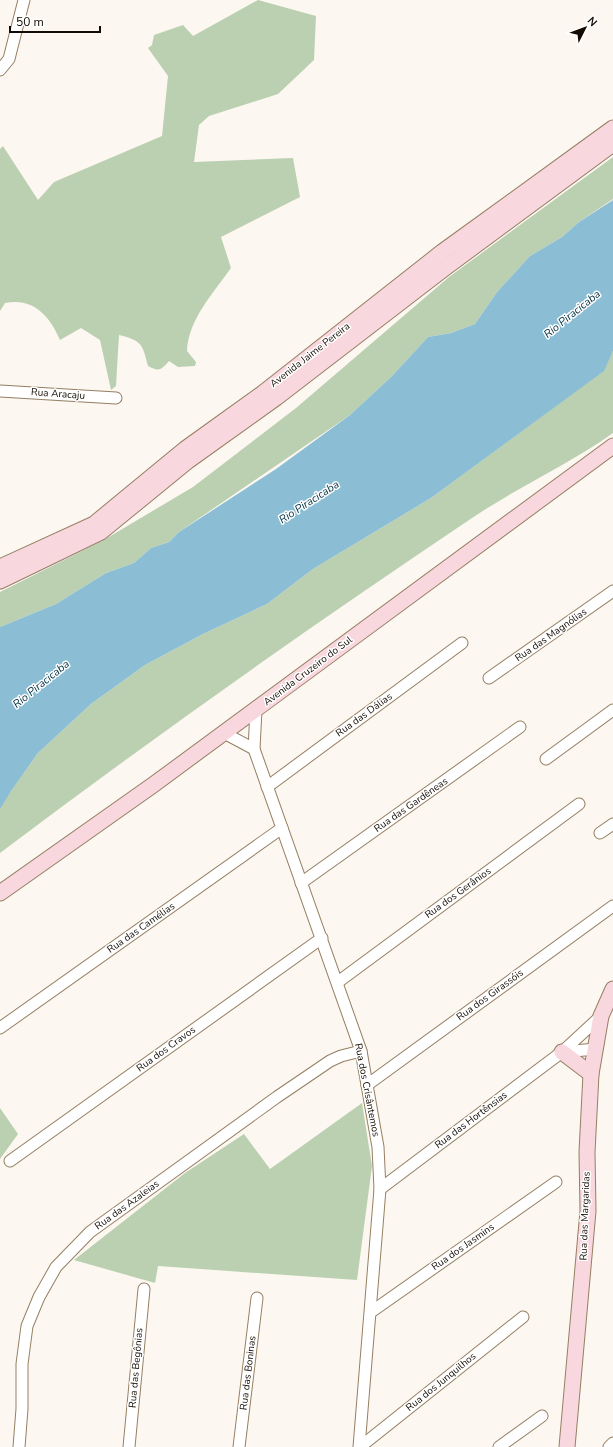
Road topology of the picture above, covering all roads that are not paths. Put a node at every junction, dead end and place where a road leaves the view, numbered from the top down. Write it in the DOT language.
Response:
graph roads {
  1 [pos="24,0"];
  2 [pos="0,70"];
  3 [pos="613,128"];
  4 [pos="613,144"];
  5 [pos="0,391"];
  6 [pos="116,398"];
  7 [pos="613,446"];
  8 [pos="0,566"];
  9 [pos="0,582"];
  10 [pos="613,591"];
  11 [pos="462,643"];
  12 [pos="489,678"];
  13 [pos="256,710"];
  14 [pos="613,710"];
  15 [pos="520,727"];
  16 [pos="224,733"];
  17 [pos="254,749"];
  18 [pos="546,759"];
  19 [pos="267,786"];
  20 [pos="578,804"];
  21 [pos="613,824"];
  22 [pos="282,828"];
  23 [pos="600,833"];
  24 [pos="301,883"];
  25 [pos="0,893"];
  26 [pos="613,906"];
  27 [pos="322,938"];
  28 [pos="338,982"];
  29 [pos="613,989"];
  30 [pos="601,1016"];
  31 [pos="0,1028"];
  32 [pos="596,1048"];
  33 [pos="361,1051"];
  34 [pos="562,1052"];
  35 [pos="591,1074"];
  36 [pos="367,1084"];
  37 [pos="10,1161"];
  38 [pos="556,1182"];
  39 [pos="380,1189"];
  40 [pos="144,1289"];
  41 [pos="257,1298"];
  42 [pos="371,1312"];
  43 [pos="523,1317"];
  44 [pos="542,1416"];
  45 [pos="613,1443"];
  46 [pos="18,1447"];
  47 [pos="129,1447"];
  48 [pos="239,1447"];
  49 [pos="360,1447"];
  50 [pos="499,1447"];
  51 [pos="567,1447"];
  52 [pos="609,1447"];
  1 -- 2 [label="street"];
  3 -- 8 [label="main road, Avenida Jaime Pereira"];
  4 -- 9 [label="main road, Avenida Jaime Pereira"];
  5 -- 6 [label="street, Rua Aracaju"];
  7 -- 13 [label="main road, Avenida Cruzeiro do Sul"];
  10 -- 12 [label="street, Rua das Magnólias"];
  11 -- 19 [label="street, Rua das Dálias"];
  13 -- 16 [label="main road, Avenida Cruzeiro do Sul"];
  13 -- 17 [label="street, Rua dos Crisântemos"];
  14 -- 18 [label="street"];
  15 -- 24 [label="street, Rua das Gardêneas"];
  16 -- 17 [label="street"];
  16 -- 25 [label="main road, Avenida Cruzeiro do Sul"];
  17 -- 19 [label="street, Rua dos Crisântemos"];
  19 -- 22 [label="street, Rua dos Crisântemos"];
  20 -- 28 [label="street, Rua dos Gerânios"];
  21 -- 23 [label="street"];
  22 -- 24 [label="street, Rua dos Crisântemos"];
  22 -- 31 [label="street, Rua das Camélias"];
  24 -- 27 [label="street, Rua dos Crisântemos"];
  26 -- 36 [label="street, Rua dos Girassóis"];
  27 -- 28 [label="street, Rua dos Crisântemos"];
  27 -- 37 [label="street, Rua dos Cravos"];
  28 -- 33 [label="street, Rua dos Crisântemos"];
  29 -- 30 [label="main road, Rua das Margaridas"];
  30 -- 32 [label="main road, Rua das Margaridas"];
  30 -- 34 [label="street, Rua das Hortênsias"];
  32 -- 34 [label="street"];
  32 -- 35 [label="main road, Rua das Margaridas"];
  33 -- 36 [label="street, Rua dos Crisântemos"];
  33 -- 46 [label="street, Rua das Azaleias"];
  34 -- 35 [label="main road"];
  34 -- 39 [label="street, Rua das Hortênsias"];
  35 -- 51 [label="main road, Rua das Margaridas"];
  36 -- 39 [label="street, Rua dos Crisântemos"];
  38 -- 42 [label="street, Rua dos Jasmins"];
  39 -- 42 [label="street, Rua dos Crisântemos"];
  40 -- 47 [label="street, Rua das Begônias"];
  41 -- 48 [label="street, Rua das Boninas"];
  42 -- 49 [label="street, Rua dos Crisântemos"];
  43 -- 49 [label="street, Rua dos Junquilhos"];
  44 -- 50 [label="street"];
  45 -- 52 [label="street"];
}
